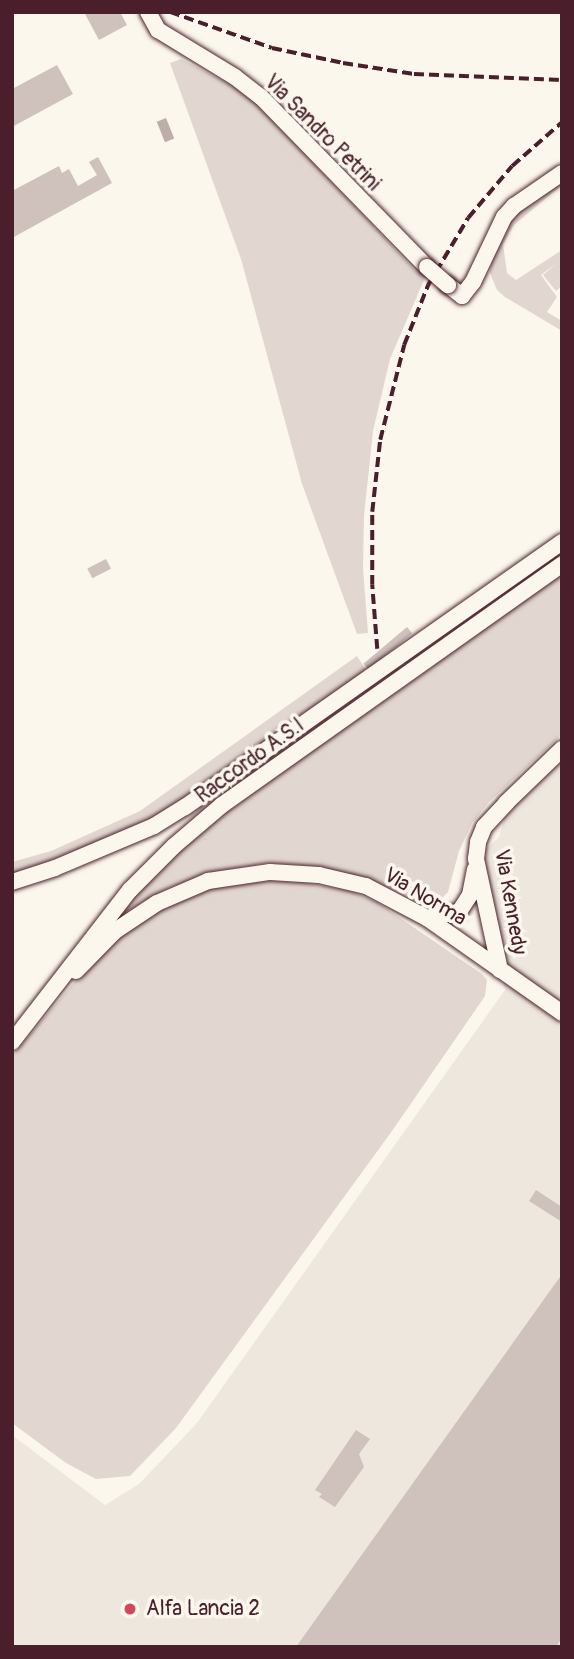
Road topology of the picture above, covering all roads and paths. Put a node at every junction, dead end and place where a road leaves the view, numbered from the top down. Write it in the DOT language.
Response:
graph roads {
  1 [pos="148,12"];
  2 [pos="562,173"];
  3 [pos="562,542"];
  4 [pos="562,564"];
  5 [pos="562,749"];
  6 [pos="476,859"];
  7 [pos="12,882"];
  8 [pos="427,918"];
  9 [pos="500,970"];
  10 [pos="40,1008"];
  11 [pos="562,1013"];
  12 [pos="12,1042"];
  1 -- 2 [label="street, Via Sandro Petrini, bridge"];
  3 -- 7 [label="street, Raccordo A.S.I"];
  4 -- 10 [label="street, Raccordo A.S.I"];
  5 -- 6 [label="street, Via Kennedy"];
  6 -- 8 [label="street"];
  6 -- 9 [label="street, Via Kennedy"];
  8 -- 9 [label="street, Via Norma"];
  8 -- 10 [label="street, Via Norma"];
  9 -- 11 [label="street, Via Norma"];
  10 -- 12 [label="street, Raccordo A.S.I"];
}
